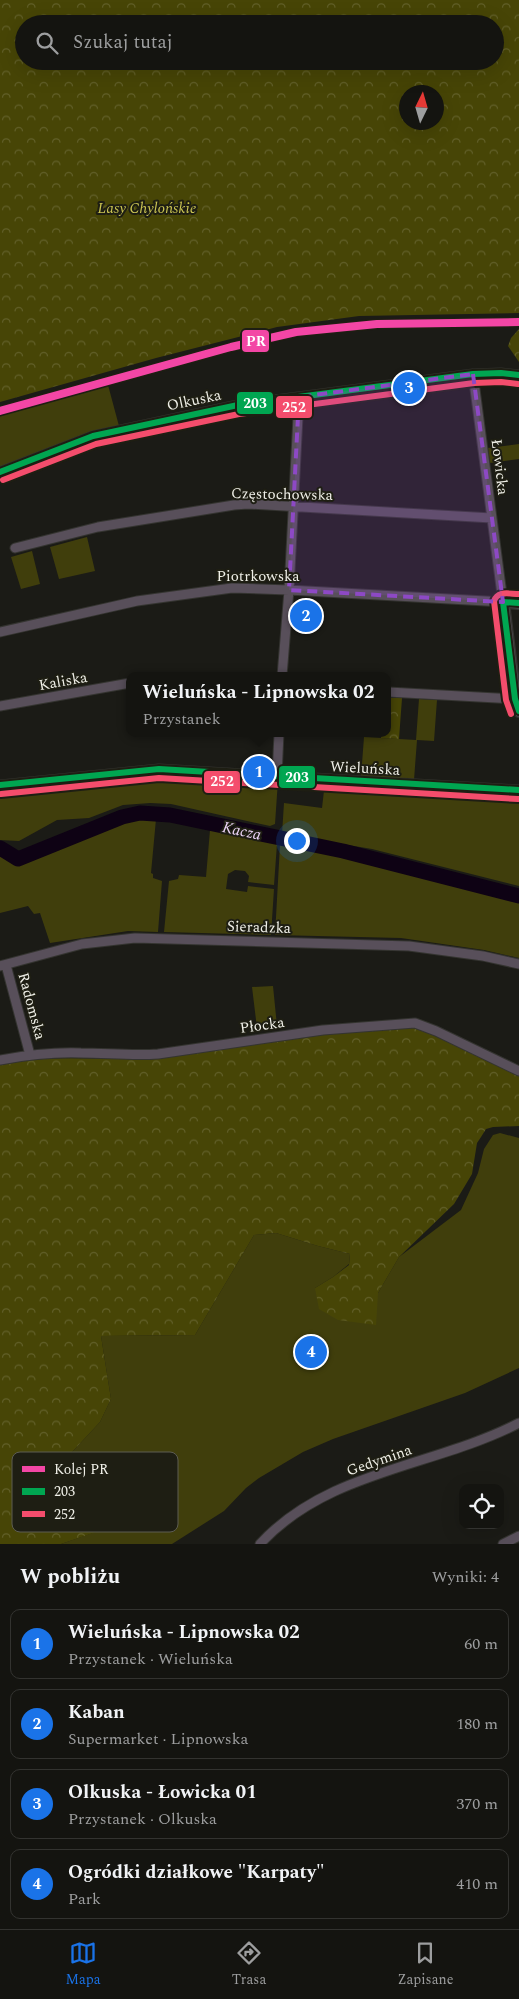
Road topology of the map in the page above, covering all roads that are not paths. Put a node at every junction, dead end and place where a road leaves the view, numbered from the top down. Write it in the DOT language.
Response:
graph roads {
  1 [pos="474,374"];
  2 [pos="519,375"];
  3 [pos="299,397"];
  4 [pos="0,472"];
  5 [pos="293,507"];
  6 [pos="492,518"];
  7 [pos="15,548"];
  8 [pos="289,590"];
  9 [pos="503,602"];
  10 [pos="519,603"];
  11 [pos="0,632"];
  12 [pos="282,672"];
  13 [pos="126,685"];
  14 [pos="391,692"];
  15 [pos="515,699"];
  16 [pos="0,706"];
  17 [pos="519,711"];
  18 [pos="279,737"];
  19 [pos="277,776"];
  20 [pos="0,785"];
  21 [pos="519,790"];
  22 [pos="519,964"];
  23 [pos="3,965"];
  24 [pos="30,1055"];
  25 [pos="0,1060"];
  26 [pos="519,1071"];
  27 [pos="519,1423"];
  28 [pos="519,1536"];
  29 [pos="260,1544"];
  30 [pos="503,1544"];
  1 -- 2 [label="street, Olkuska"];
  1 -- 3 [label="street, Olkuska"];
  1 -- 6 [label="street, Łowicka"];
  3 -- 4 [label="street, Olkuska"];
  3 -- 5 [label="street"];
  5 -- 6 [label="street, Częstochowska"];
  5 -- 7 [label="street, Częstochowska"];
  5 -- 8 [label="street"];
  6 -- 9 [label="street, Łowicka"];
  8 -- 9 [label="street, Piotrkowska"];
  8 -- 11 [label="street, Piotrkowska"];
  8 -- 12 [label="street"];
  9 -- 10 [label="street, Piotrkowska"];
  9 -- 15 [label="street, Łowicka"];
  13 -- 16 [label="street, Kaliska"];
  14 -- 15 [label="street"];
  15 -- 17 [label="street, Łowicka"];
  18 -- 19 [label="street"];
  19 -- 20 [label="street, Wieluńska"];
  19 -- 21 [label="street, Wieluńska"];
  22 -- 23 [label="street, Sieradzka"];
  23 -- 24 [label="street, Radomska"];
  24 -- 25 [label="street, Płocka"];
  24 -- 26 [label="street, Płocka"];
  27 -- 29 [label="street, Gedymina"];
  28 -- 30 [label="street"];
}
